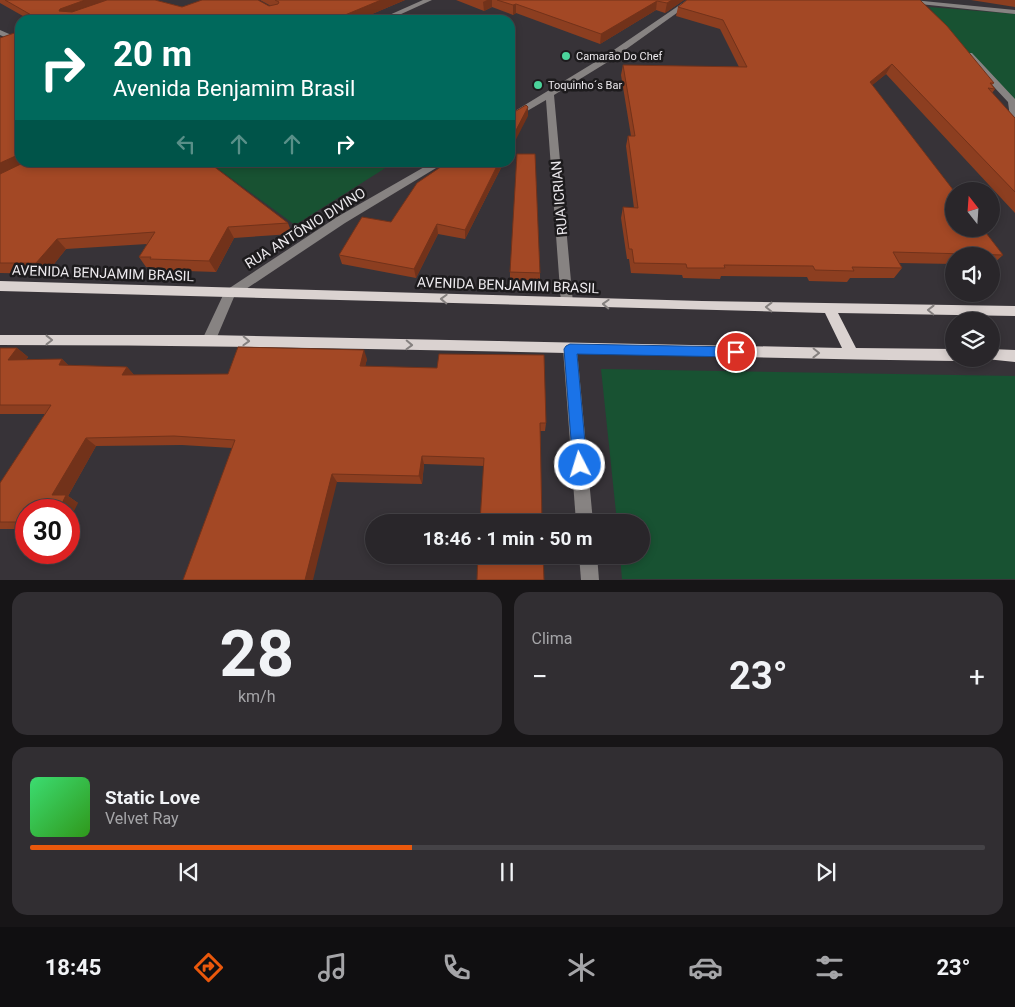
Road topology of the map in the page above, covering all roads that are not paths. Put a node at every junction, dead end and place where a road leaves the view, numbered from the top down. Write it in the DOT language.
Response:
graph roads {
  1 [pos="429,0"];
  2 [pos="692,0"];
  3 [pos="911,1"];
  4 [pos="924,11"];
  5 [pos="1015,12"];
  6 [pos="394,15"];
  7 [pos="0,32"];
  8 [pos="15,37"];
  9 [pos="15,39"];
  10 [pos="0,44"];
  11 [pos="959,45"];
  12 [pos="550,94"];
  13 [pos="515,115"];
  14 [pos="1015,117"];
  15 [pos="432,167"];
  16 [pos="0,286"];
  17 [pos="229,294"];
  18 [pos="567,303"];
  19 [pos="829,308"];
  20 [pos="1015,311"];
  21 [pos="0,340"];
  22 [pos="209,340"];
  23 [pos="570,349"];
  24 [pos="852,354"];
  25 [pos="945,355"];
  26 [pos="1000,356"];
  27 [pos="1015,356"];
  28 [pos="584,514"];
  29 [pos="589,564"];
  30 [pos="590,580"];
  1 -- 6 [label="street"];
  2 -- 12 [label="street"];
  3 -- 4 [label="street"];
  3 -- 5 [label="street"];
  7 -- 8 [label="street"];
  9 -- 10 [label="street"];
  11 -- 14 [label="street"];
  12 -- 13 [label="street"];
  12 -- 18 [label="street, RUA ICRIAN"];
  15 -- 17 [label="street, RUA ANTÔNIO DIVINO"];
  16 -- 17 [label="main road, AVENIDA BENJAMIM BRASIL"];
  18 -- 17 [label="main road, AVENIDA BENJAMIM BRASIL, one-way"];
  17 -- 22 [label="street"];
  19 -- 18 [label="main road, AVENIDA BENJAMIM BRASIL, one-way"];
  20 -- 19 [label="main road, AVENIDA BENJAMIM BRASIL, one-way"];
  19 -- 24 [label="main road"];
  21 -- 22 [label="main road, one-way"];
  22 -- 23 [label="main road, one-way"];
  23 -- 24 [label="main road, one-way"];
  23 -- 28 [label="street"];
  24 -- 25 [label="main road"];
  26 -- 27 [label="main road"];
  29 -- 30 [label="street"];
}
